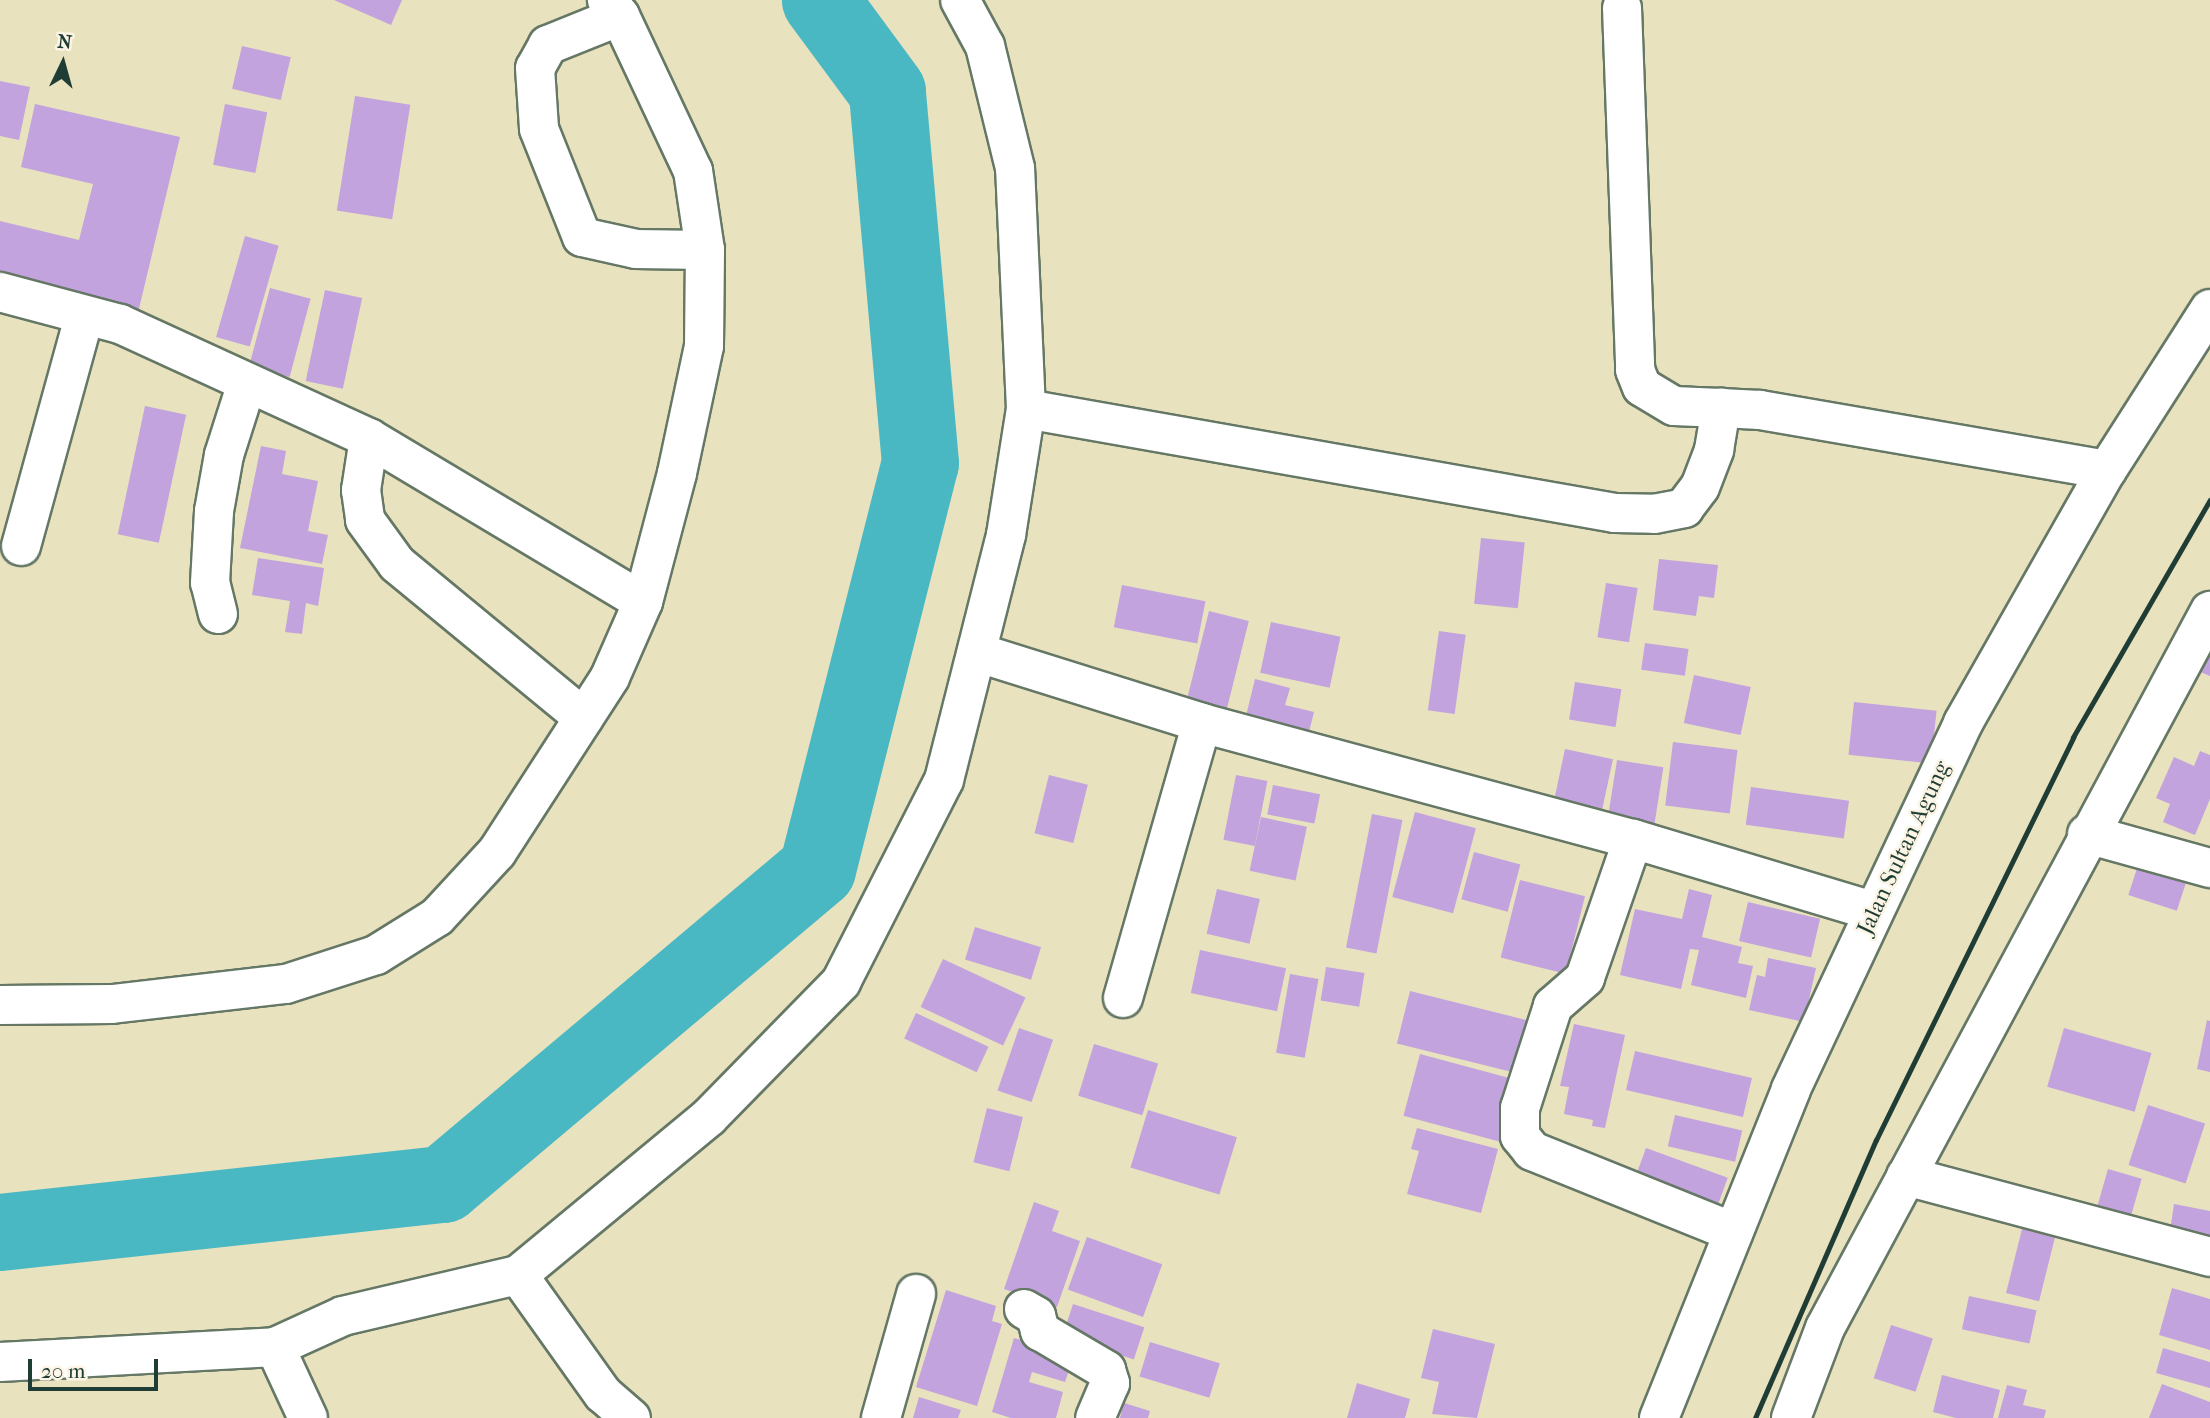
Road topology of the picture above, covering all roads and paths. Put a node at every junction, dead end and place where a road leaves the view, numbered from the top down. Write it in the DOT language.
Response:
graph roads {
  1 [pos="960,0"];
  2 [pos="613,8"];
  3 [pos="1622,8"];
  4 [pos="705,250"];
  5 [pos="0,292"];
  6 [pos="2210,309"];
  7 [pos="84,317"];
  8 [pos="247,383"];
  9 [pos="1721,408"];
  10 [pos="1026,409"];
  11 [pos="369,439"];
  12 [pos="2107,470"];
  13 [pos="21,546"];
  14 [pos="643,602"];
  15 [pos="2210,611"];
  16 [pos="218,614"];
  17 [pos="979,653"];
  18 [pos="584,718"];
  19 [pos="1202,723"];
  20 [pos="2087,834"];
  21 [pos="1633,839"];
  22 [pos="2210,868"];
  23 [pos="1873,911"];
  24 [pos="1123,998"];
  25 [pos="0,1005"];
  26 [pos="1906,1176"];
  27 [pos="1733,1232"];
  28 [pos="2210,1257"];
  29 [pos="518,1275"];
  30 [pos="916,1294"];
  31 [pos="1024,1309"];
  32 [pos="275,1347"];
  33 [pos="0,1362"];
  34 [pos="308,1418"];
  35 [pos="631,1418"];
  36 [pos="881,1418"];
  37 [pos="1096,1418"];
  38 [pos="1659,1418"];
  39 [pos="1791,1418"];
  1 -- 10 [label="street"];
  2 -- 4 [label="street"];
  2 -- 4 [label="street"];
  3 -- 9 [label="street"];
  4 -- 14 [label="street"];
  5 -- 7 [label="street"];
  6 -- 12 [label="street, Jalan Sultan Agung"];
  7 -- 8 [label="street"];
  7 -- 13 [label="street"];
  8 -- 11 [label="street"];
  8 -- 16 [label="street"];
  9 -- 10 [label="street"];
  9 -- 12 [label="street"];
  10 -- 17 [label="street"];
  11 -- 14 [label="street"];
  11 -- 18 [label="street"];
  12 -- 23 [label="street, Jalan Sultan Agung"];
  14 -- 18 [label="street"];
  15 -- 20 [label="street"];
  17 -- 19 [label="street"];
  17 -- 29 [label="street"];
  18 -- 25 [label="street"];
  19 -- 21 [label="street"];
  19 -- 24 [label="street"];
  20 -- 22 [label="street"];
  20 -- 26 [label="street"];
  21 -- 23 [label="street"];
  21 -- 27 [label="street"];
  23 -- 27 [label="street, Jalan Sultan Agung"];
  26 -- 28 [label="street"];
  26 -- 39 [label="street"];
  27 -- 38 [label="street, Jalan Sultan Agung"];
  29 -- 32 [label="street"];
  29 -- 35 [label="street"];
  30 -- 36 [label="street"];
  31 -- 37 [label="street"];
  32 -- 33 [label="street"];
  32 -- 34 [label="street"];
}
